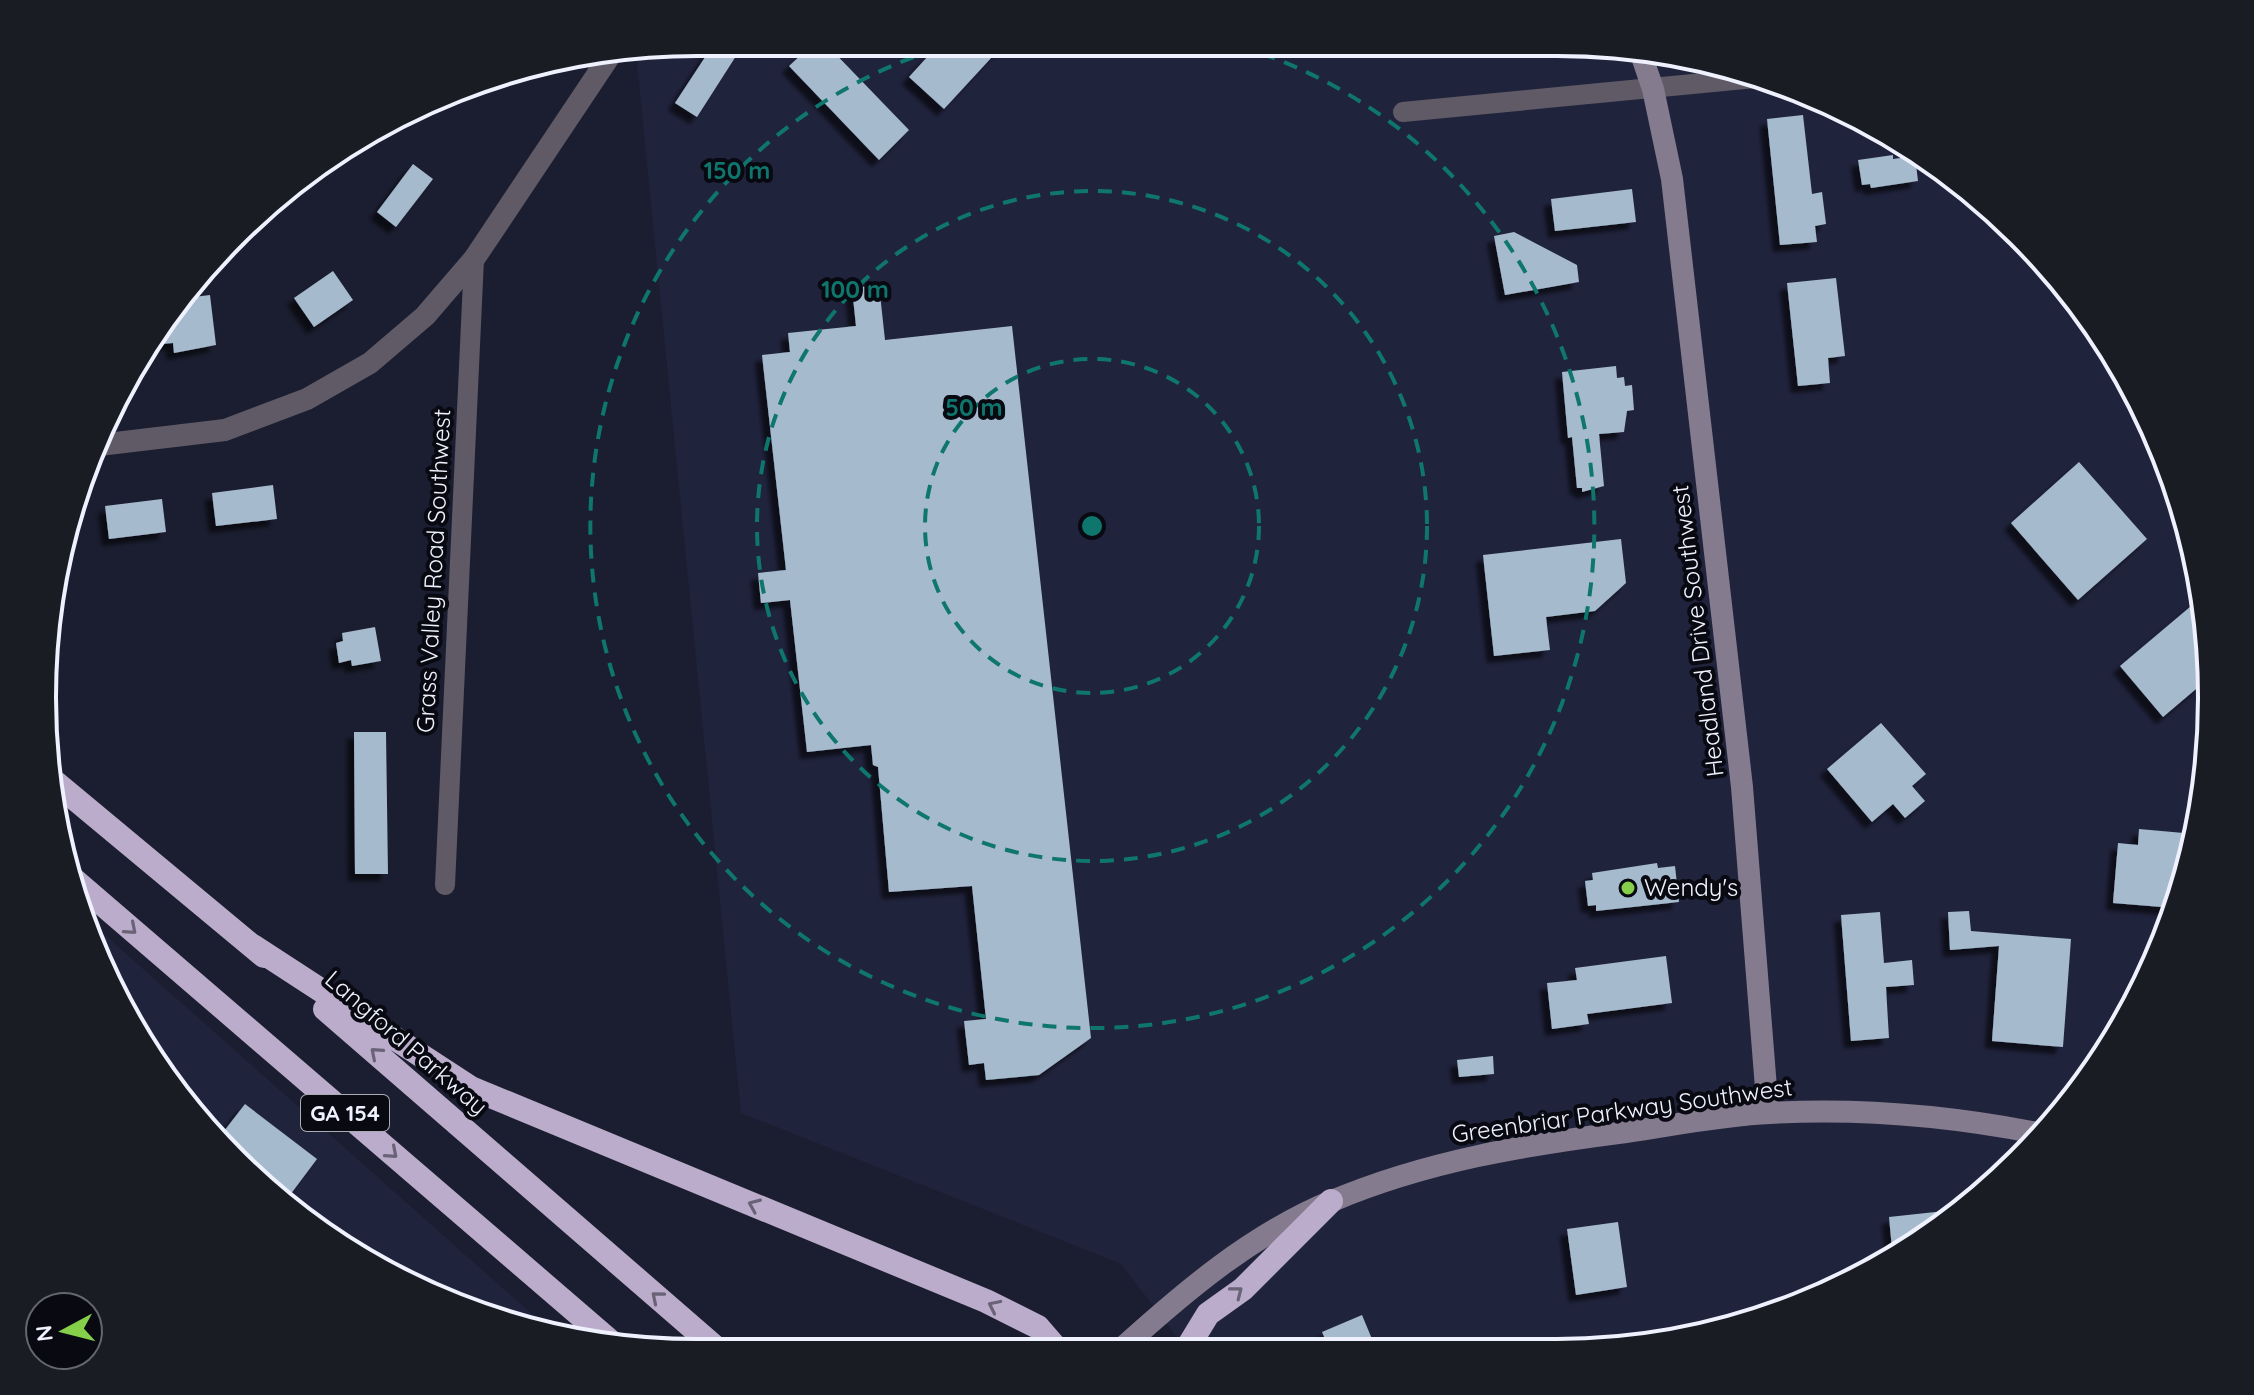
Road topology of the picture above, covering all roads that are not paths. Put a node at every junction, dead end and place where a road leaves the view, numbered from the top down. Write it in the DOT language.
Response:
graph roads {
  1 [pos="605,62"];
  2 [pos="1644,62"];
  3 [pos="1731,81"];
  4 [pos="1653,89"];
  5 [pos="1403,112"];
  6 [pos="474,259"];
  7 [pos="109,444"];
  8 [pos="62,788"];
  9 [pos="445,885"];
  10 [pos="86,890"];
  11 [pos="253,946"];
  12 [pos="1768,1113"];
  13 [pos="2028,1132"];
  14 [pos="1331,1201"];
  15 [pos="599,1331"];
  16 [pos="706,1339"];
  17 [pos="1048,1339"];
  18 [pos="1132,1339"];
  19 [pos="1193,1339"];
  1 -- 6 [label="street"];
  2 -- 4 [label="main road, Headland Drive Southwest"];
  3 -- 4 [label="street"];
  4 -- 5 [label="street"];
  4 -- 12 [label="main road, Headland Drive Southwest"];
  6 -- 7 [label="street"];
  6 -- 9 [label="street, Grass Valley Road Southwest"];
  8 -- 11 [label="highway, Langford Parkway / GA 154"];
  10 -- 15 [label="highway, GA 154, one-way"];
  16 -- 11 [label="highway, Langford Parkway / GA 154, one-way"];
  17 -- 11 [label="highway, one-way"];
  12 -- 13 [label="main road, Greenbriar Parkway Southwest"];
  12 -- 14 [label="main road, Greenbriar Parkway Southwest"];
  14 -- 18 [label="main road, Greenbriar Parkway Southwest"];
  19 -- 14 [label="highway, one-way"];
}
